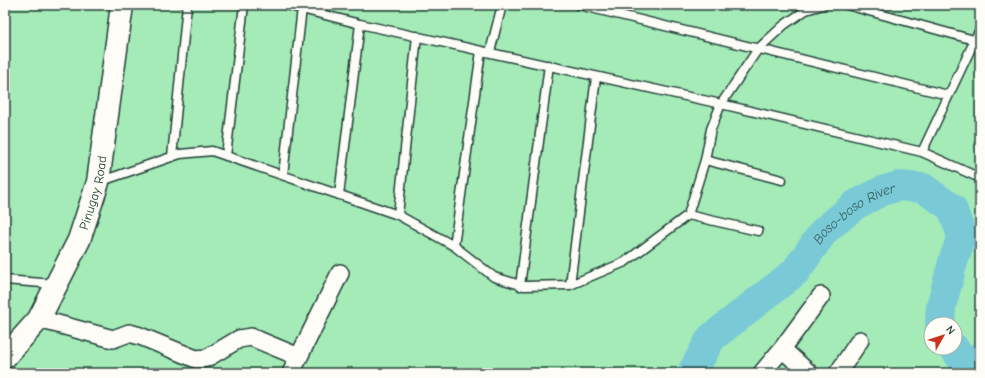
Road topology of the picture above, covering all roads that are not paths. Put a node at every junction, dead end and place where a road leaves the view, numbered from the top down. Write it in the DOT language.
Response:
graph roads {
  1 [pos="122,5"];
  2 [pos="187,5"];
  3 [pos="244,5"];
  4 [pos="286,5"];
  5 [pos="502,5"];
  6 [pos="579,5"];
  7 [pos="823,5"];
  8 [pos="850,5"];
  9 [pos="302,8"];
  10 [pos="360,24"];
  11 [pos="980,29"];
  12 [pos="416,36"];
  13 [pos="977,41"];
  14 [pos="758,49"];
  15 [pos="481,51"];
  16 [pos="490,52"];
  17 [pos="549,65"];
  18 [pos="596,76"];
  19 [pos="948,95"];
  20 [pos="721,104"];
  21 [pos="922,152"];
  22 [pos="226,156"];
  23 [pos="172,157"];
  24 [pos="705,160"];
  25 [pos="283,175"];
  26 [pos="980,178"];
  27 [pos="782,180"];
  28 [pos="98,182"];
  29 [pos="339,195"];
  30 [pos="398,215"];
  31 [pos="688,215"];
  32 [pos="758,231"];
  33 [pos="454,246"];
  34 [pos="340,273"];
  35 [pos="5,280"];
  36 [pos="57,284"];
  37 [pos="570,285"];
  38 [pos="520,286"];
  39 [pos="821,296"];
  40 [pos="40,319"];
  41 [pos="860,340"];
  42 [pos="782,349"];
  43 [pos="5,357"];
  44 [pos="299,357"];
  45 [pos="291,373"];
  46 [pos="762,373"];
  47 [pos="809,373"];
  48 [pos="838,373"];
  1 -- 28 [label="street, Pinugay Road"];
  2 -- 23 [label="lane"];
  3 -- 22 [label="lane"];
  4 -- 9 [label="lane"];
  5 -- 16 [label="lane"];
  6 -- 14 [label="lane"];
  7 -- 14 [label="lane"];
  8 -- 13 [label="lane"];
  9 -- 10 [label="lane"];
  9 -- 25 [label="lane"];
  10 -- 12 [label="lane"];
  10 -- 29 [label="lane"];
  11 -- 13 [label="lane"];
  12 -- 15 [label="lane"];
  12 -- 30 [label="lane"];
  13 -- 19 [label="lane"];
  14 -- 19 [label="lane"];
  14 -- 20 [label="lane"];
  15 -- 16 [label="lane"];
  15 -- 33 [label="lane"];
  16 -- 17 [label="lane"];
  17 -- 18 [label="lane"];
  17 -- 38 [label="lane"];
  18 -- 20 [label="lane"];
  18 -- 37 [label="lane"];
  19 -- 21 [label="lane"];
  20 -- 21 [label="lane"];
  20 -- 24 [label="lane"];
  21 -- 26 [label="lane"];
  22 -- 23 [label="lane"];
  22 -- 25 [label="lane"];
  23 -- 28 [label="lane"];
  24 -- 27 [label="lane"];
  24 -- 31 [label="lane"];
  25 -- 29 [label="lane"];
  28 -- 36 [label="street, Pinugay Road"];
  29 -- 30 [label="lane"];
  30 -- 33 [label="lane"];
  31 -- 32 [label="lane"];
  31 -- 37 [label="lane"];
  33 -- 38 [label="lane"];
  34 -- 44 [label="street"];
  35 -- 36 [label="lane"];
  36 -- 40 [label="street, Pinugay Road"];
  37 -- 38 [label="lane"];
  39 -- 42 [label="street"];
  40 -- 43 [label="street, Pinugay Road"];
  40 -- 44 [label="street"];
  41 -- 48 [label="street"];
  42 -- 46 [label="street"];
  42 -- 47 [label="street"];
  44 -- 45 [label="street"];
}
